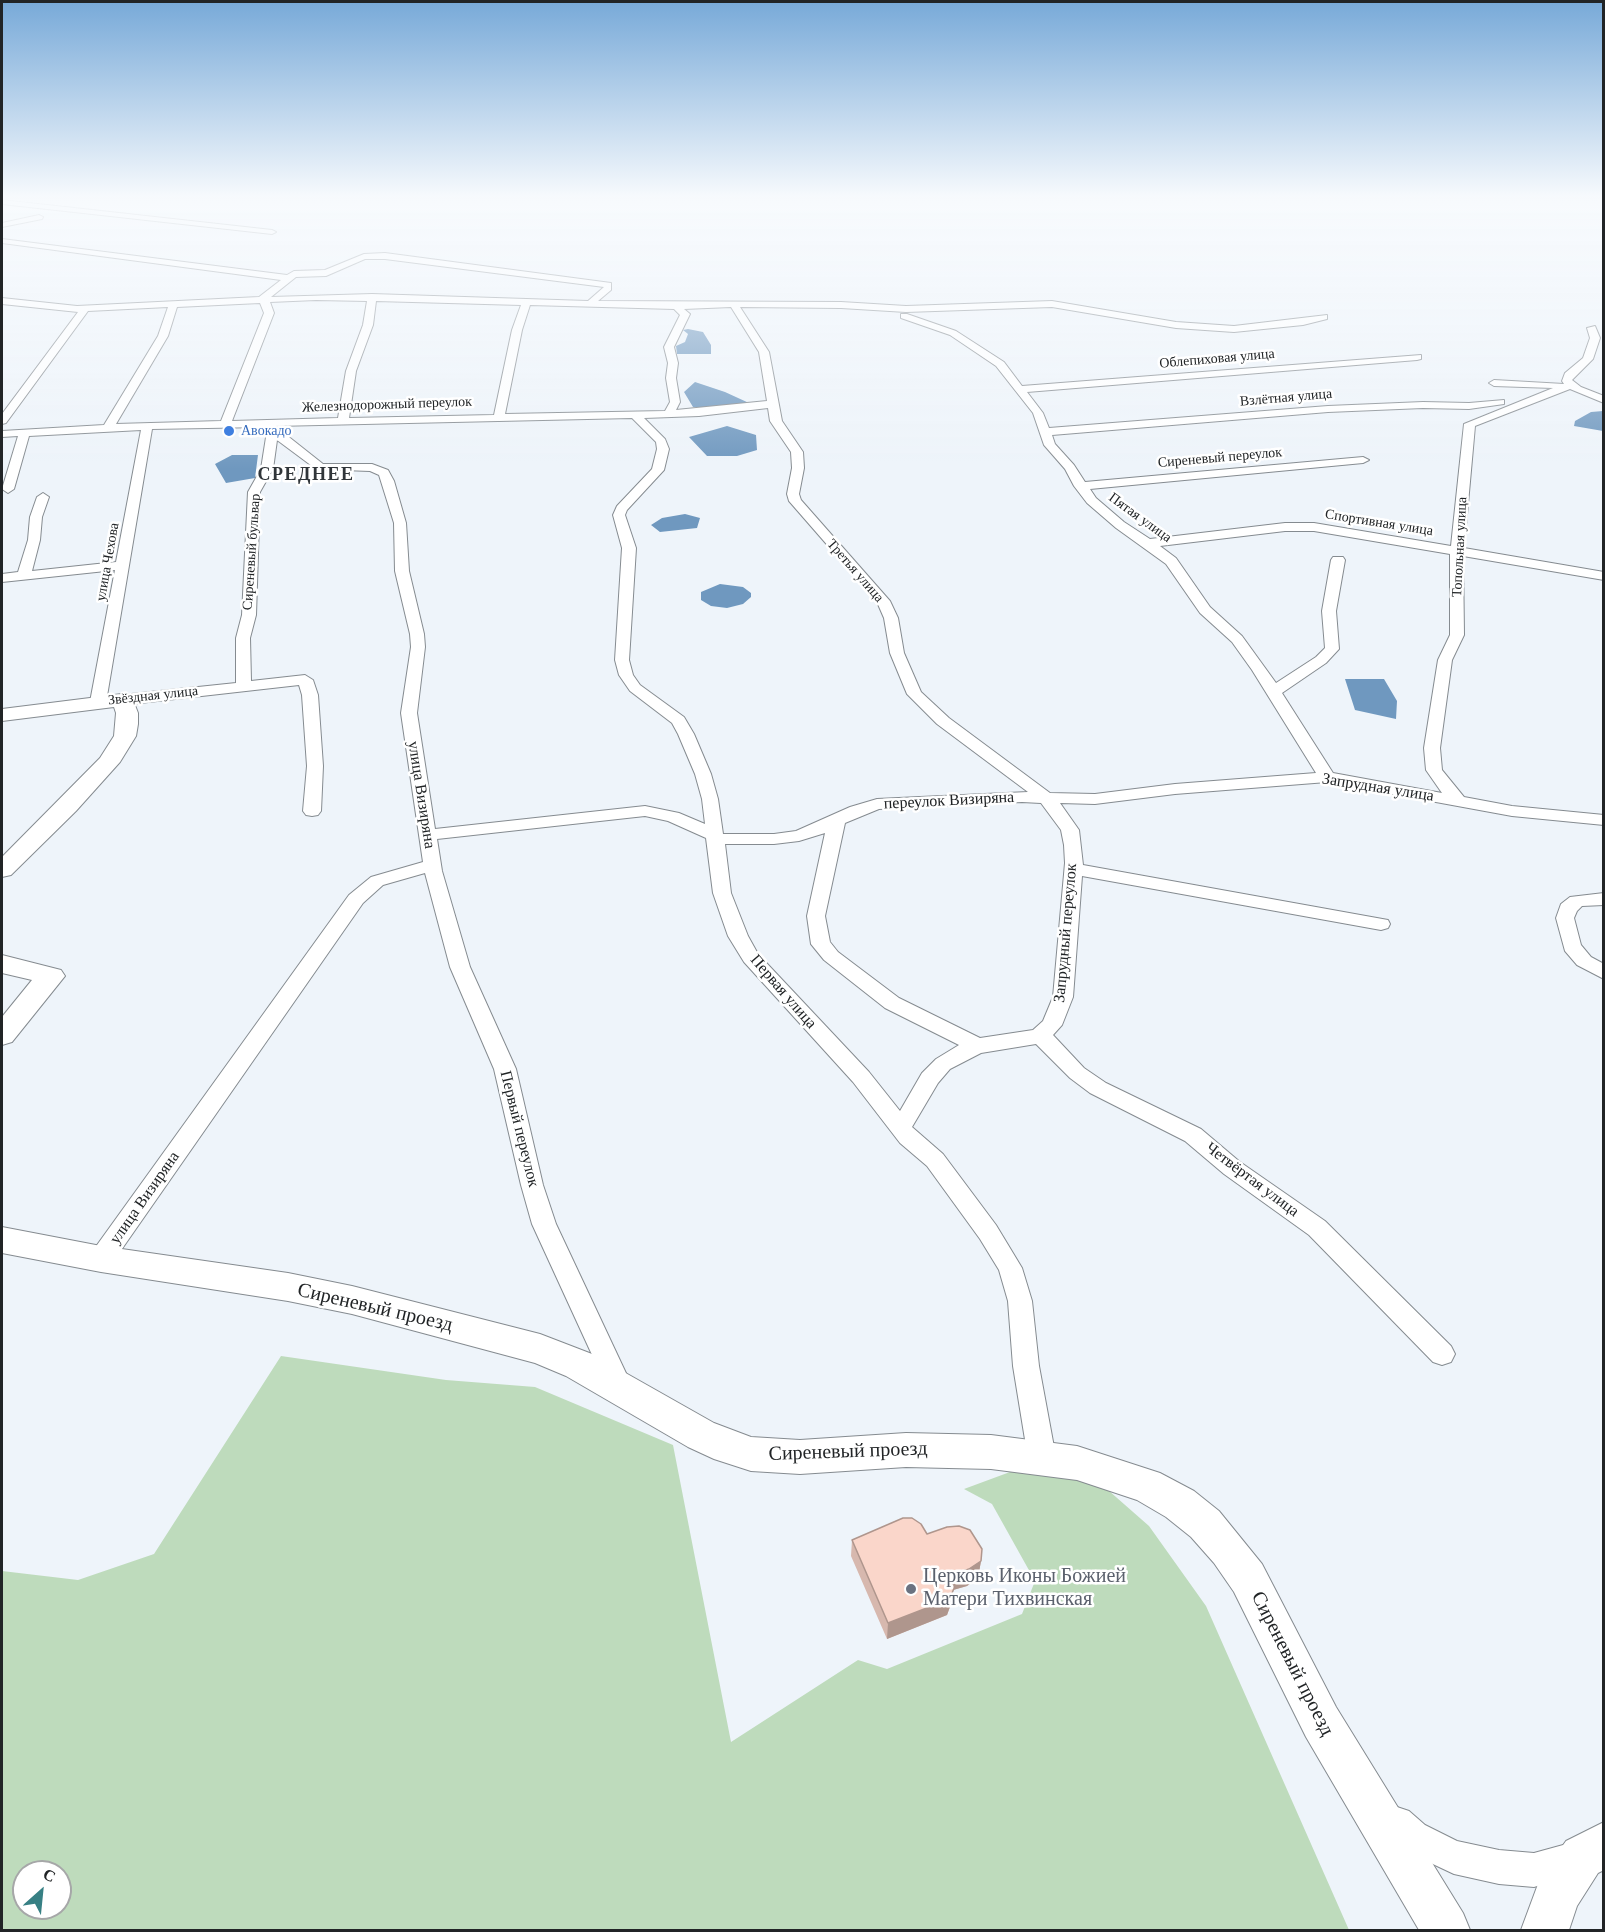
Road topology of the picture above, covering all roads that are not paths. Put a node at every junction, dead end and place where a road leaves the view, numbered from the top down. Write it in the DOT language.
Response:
graph roads {
  1 [pos="273,289"];
  2 [pos="607,289"];
  3 [pos="372,297"];
  4 [pos="262,298"];
  5 [pos="2,301"];
  6 [pos="526,303"];
  7 [pos="590,304"];
  8 [pos="734,304"];
  9 [pos="32,305"];
  10 [pos="173,305"];
  11 [pos="676,306"];
  12 [pos="85,309"];
  13 [pos="875,309"];
  14 [pos="6,313"];
  15 [pos="1324,317"];
  16 [pos="1592,328"];
  17 [pos="1417,357"];
  18 [pos="1494,383"];
  19 [pos="1570,385"];
  20 [pos="1019,389"];
  21 [pos="1528,400"];
  22 [pos="1604,400"];
  23 [pos="773,404"];
  24 [pos="634,414"];
  25 [pos="669,414"];
  26 [pos="499,417"];
  27 [pos="2,421"];
  28 [pos="343,421"];
  29 [pos="225,424"];
  30 [pos="147,426"];
  31 [pos="270,427"];
  32 [pos="108,428"];
  33 [pos="25,432"];
  34 [pos="1045,432"];
  35 [pos="2,434"];
  36 [pos="1363,460"];
  37 [pos="1080,486"];
  38 [pos="8,489"];
  39 [pos="43,497"];
  40 [pos="1149,543"];
  41 [pos="1457,551"];
  42 [pos="1338,560"];
  43 [pos="122,565"];
  44 [pos="24,576"];
  45 [pos="1604,576"];
  46 [pos="2,578"];
  47 [pos="244,687"];
  48 [pos="1273,692"];
  49 [pos="122,700"];
  50 [pos="98,702"];
  51 [pos="2,715"];
  52 [pos="1327,777"];
  53 [pos="1045,797"];
  54 [pos="1459,802"];
  55 [pos="312,811"];
  56 [pos="837,820"];
  57 [pos="1604,820"];
  58 [pos="428,835"];
  59 [pos="715,837"];
  60 [pos="432,865"];
  61 [pos="1073,869"];
  62 [pos="2,870"];
  63 [pos="1604,899"];
  64 [pos="1381,924"];
  65 [pos="2,964"];
  66 [pos="1604,973"];
  67 [pos="2,1035"];
  68 [pos="1040,1035"];
  69 [pos="978,1046"];
  70 [pos="901,1127"];
  71 [pos="2,1240"];
  72 [pos="101,1259"];
  73 [pos="1442,1354"];
  74 [pos="619,1388"];
  75 [pos="1042,1458"];
  76 [pos="1357,1785"];
  77 [pos="1593,1851"];
  78 [pos="1446,1930"];
  79 [pos="1545,1930"];
  1 -- 4 [label="street"];
  2 -- 7 [label="street"];
  3 -- 4 [label="street"];
  3 -- 6 [label="street"];
  3 -- 28 [label="street"];
  4 -- 10 [label="street"];
  4 -- 29 [label="street"];
  5 -- 9 [label="street"];
  6 -- 7 [label="street"];
  6 -- 26 [label="street"];
  7 -- 11 [label="street"];
  8 -- 11 [label="street"];
  8 -- 13 [label="street"];
  8 -- 23 [label="street, Третья улица"];
  9 -- 12 [label="street"];
  9 -- 14 [label="street"];
  10 -- 12 [label="street"];
  10 -- 32 [label="street"];
  11 -- 25 [label="street"];
  12 -- 27 [label="street"];
  13 -- 15 [label="street"];
  13 -- 20 [label="street, Пятая улица"];
  16 -- 19 [label="street"];
  17 -- 20 [label="street, Облепиховая улица"];
  18 -- 19 [label="street"];
  19 -- 21 [label="street, Топольная улица"];
  19 -- 22 [label="street"];
  20 -- 34 [label="street, Пятая улица"];
  21 -- 34 [label="street, Взлётная улица"];
  21 -- 41 [label="street, Топольная улица"];
  23 -- 25 [label="street, Железнодорожный переулок"];
  23 -- 53 [label="street, Третья улица"];
  24 -- 25 [label="street, Железнодорожный переулок"];
  24 -- 26 [label="street, Железнодорожный переулок"];
  24 -- 59 [label="street, Первая улица"];
  26 -- 28 [label="street, Железнодорожный переулок"];
  28 -- 31 [label="street, Железнодорожный переулок"];
  29 -- 30 [label="street, Железнодорожный переулок"];
  29 -- 31 [label="street, Железнодорожный переулок"];
  30 -- 32 [label="street, Железнодорожный переулок"];
  30 -- 43 [label="street, улица Чехова"];
  31 -- 47 [label="street, Сиреневый бульвар"];
  31 -- 58 [label="street, улица Визиряна"];
  32 -- 33 [label="street, Железнодорожный переулок"];
  33 -- 35 [label="street, Железнодорожный переулок"];
  33 -- 38 [label="street"];
  34 -- 37 [label="street, Пятая улица"];
  36 -- 37 [label="street, Сиреневый переулок"];
  37 -- 40 [label="street, Пятая улица"];
  39 -- 44 [label="street"];
  40 -- 41 [label="street, Спортивная улица"];
  40 -- 48 [label="street, Пятая улица"];
  41 -- 45 [label="street, Спортивная улица"];
  41 -- 54 [label="street, Топольная улица"];
  42 -- 48 [label="street"];
  43 -- 44 [label="street"];
  43 -- 50 [label="street, улица Чехова"];
  44 -- 46 [label="street"];
  47 -- 49 [label="street, Звёздная улица"];
  47 -- 55 [label="street, Звёздная улица"];
  48 -- 52 [label="street, Пятая улица"];
  49 -- 50 [label="street, Звёздная улица"];
  49 -- 62 [label="street"];
  50 -- 51 [label="street, Звёздная улица"];
  52 -- 53 [label="street, Запрудная улица"];
  52 -- 54 [label="street, Запрудная улица"];
  53 -- 56 [label="street, переулок Визиряна"];
  53 -- 61 [label="street, Запрудный переулок"];
  54 -- 57 [label="street, Запрудная улица"];
  56 -- 59 [label="street, переулок Визиряна"];
  56 -- 69 [label="street"];
  58 -- 59 [label="street, переулок Визиряна"];
  58 -- 60 [label="street, улица Визиряна"];
  59 -- 70 [label="street, Первая улица"];
  60 -- 72 [label="street, улица Визиряна"];
  60 -- 74 [label="street, Первый переулок"];
  61 -- 64 [label="street"];
  61 -- 68 [label="street, Запрудный переулок"];
  63 -- 66 [label="street"];
  65 -- 67 [label="street"];
  68 -- 69 [label="street"];
  68 -- 73 [label="street, Четвёртая улица"];
  69 -- 70 [label="street"];
  70 -- 75 [label="street, Первая улица"];
  71 -- 72 [label="street, Сиреневый проезд"];
  72 -- 74 [label="street, Сиреневый проезд"];
  74 -- 75 [label="street, Сиреневый проезд"];
  75 -- 76 [label="street, Сиреневый проезд"];
  76 -- 77 [label="street"];
  76 -- 78 [label="street, Сиреневый проезд"];
  77 -- 79 [label="street"];
}
